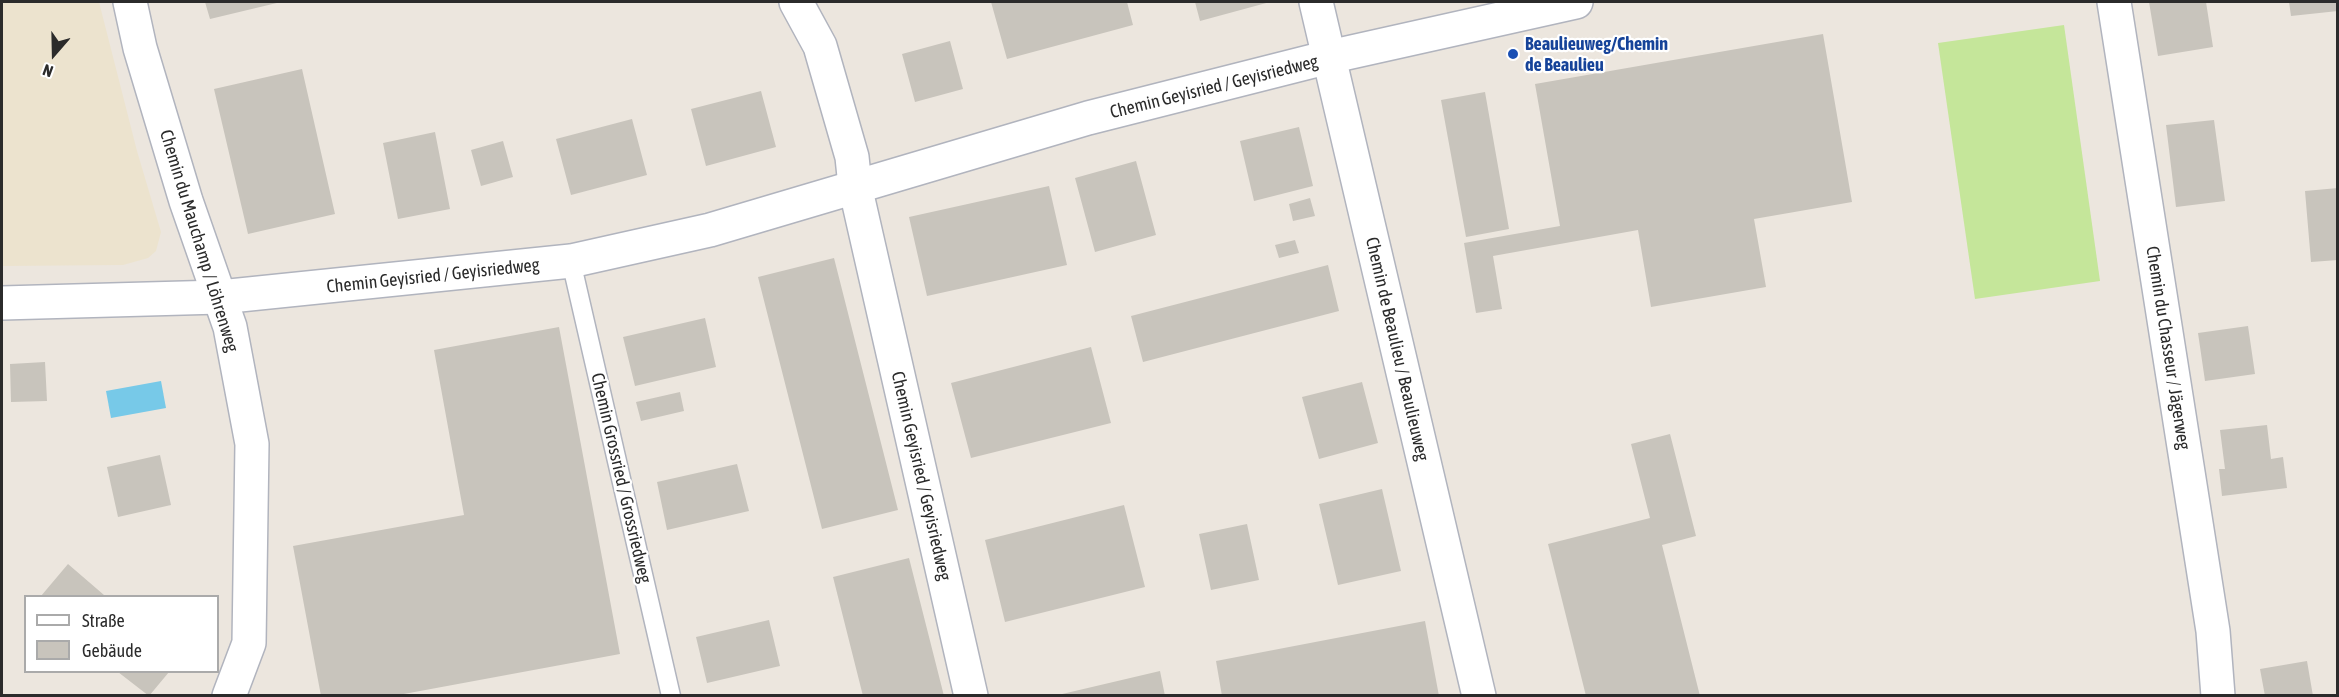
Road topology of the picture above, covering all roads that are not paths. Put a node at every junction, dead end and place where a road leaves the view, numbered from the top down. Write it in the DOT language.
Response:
graph roads {
  1 [pos="130,2"];
  2 [pos="796,2"];
  3 [pos="1316,2"];
  4 [pos="1576,2"];
  5 [pos="2114,2"];
  6 [pos="1329,57"];
  7 [pos="855,186"];
  8 [pos="571,261"];
  9 [pos="220,297"];
  10 [pos="2,303"];
  11 [pos="230,696"];
  12 [pos="671,696"];
  13 [pos="971,696"];
  14 [pos="1479,696"];
  15 [pos="2218,696"];
  1 -- 9 [label="street, Chemin du Mauchamp / Löhrenweg"];
  2 -- 7 [label="street"];
  3 -- 6 [label="street, Chemin de Beaulieu / Beaulieuweg"];
  4 -- 6 [label="street, Chemin Geyisried / Geyisriedweg"];
  5 -- 15 [label="street, Chemin du Chasseur / Jägerweg"];
  6 -- 7 [label="street, Chemin Geyisried / Geyisriedweg"];
  6 -- 14 [label="street, Chemin de Beaulieu / Beaulieuweg"];
  7 -- 8 [label="street, Chemin Geyisried / Geyisriedweg"];
  7 -- 13 [label="street, Chemin Geyisried / Geyisriedweg"];
  8 -- 9 [label="street, Chemin Geyisried / Geyisriedweg"];
  8 -- 12 [label="lane, Chemin Grossried / Grossriedweg"];
  9 -- 10 [label="street, Chemin Geyisried / Geyisriedweg"];
  9 -- 11 [label="street, Chemin du Mauchamp / Löhrenweg"];
}
